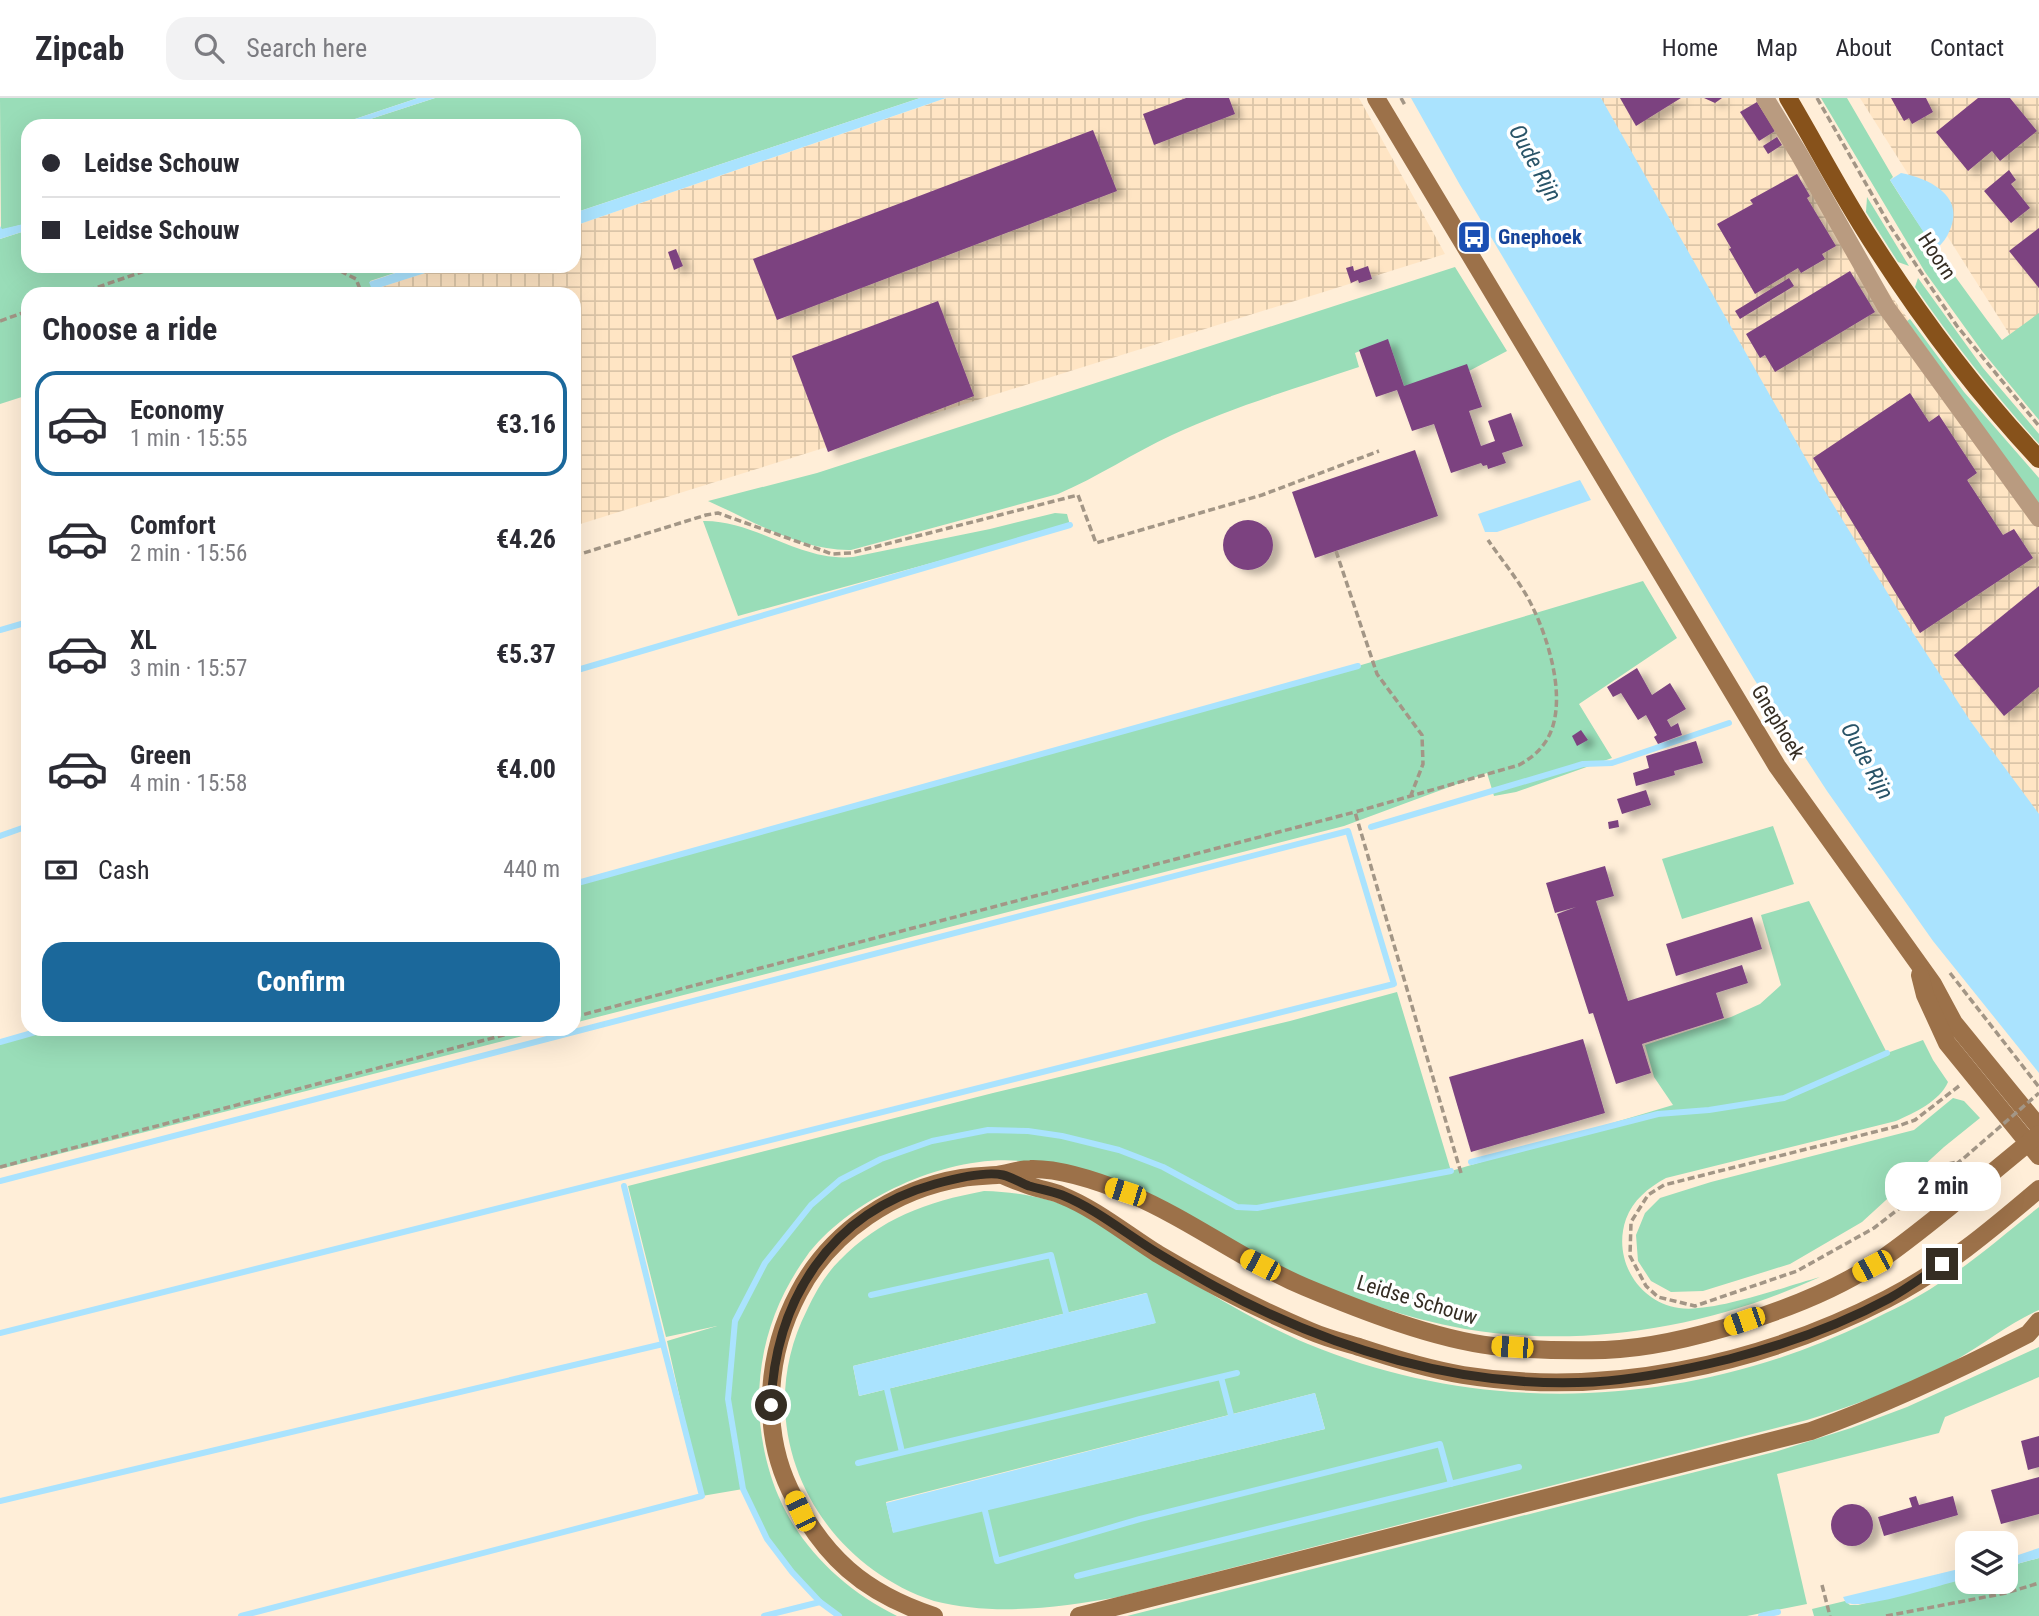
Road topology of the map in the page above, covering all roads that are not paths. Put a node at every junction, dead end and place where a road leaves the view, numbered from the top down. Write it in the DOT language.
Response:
graph roads {
  1 [pos="1376,98"];
  2 [pos="1765,98"];
  3 [pos="1788,98"];
  4 [pos="1807,149"];
  5 [pos="1907,293"];
  6 [pos="1886,307"];
  7 [pos="2039,459"];
  8 [pos="2039,518"];
  9 [pos="1917,964"];
  10 [pos="2039,1127"];
  11 [pos="2039,1134"];
  12 [pos="2039,1156"];
  13 [pos="1002,1175"];
  14 [pos="2039,1189"];
  15 [pos="2035,1330"];
  16 [pos="934,1616"];
  17 [pos="1079,1616"];
  1 -- 9 [label="street, Gnephoek"];
  2 -- 4 [label="street"];
  3 -- 4 [label="main road"];
  4 -- 5 [label="main road"];
  4 -- 6 [label="street"];
  5 -- 6 [label="street"];
  5 -- 7 [label="main road"];
  6 -- 8 [label="street"];
  9 -- 10 [label="street, Gnephoek"];
  9 -- 12 [label="street, Gnephoek"];
  11 -- 13 [label="street, Leidse Schouw, bridge"];
  13 -- 14 [label="street, Leidse Schouw"];
  13 -- 16 [label="street, Leidse Schouw"];
  15 -- 17 [label="street"];
}
